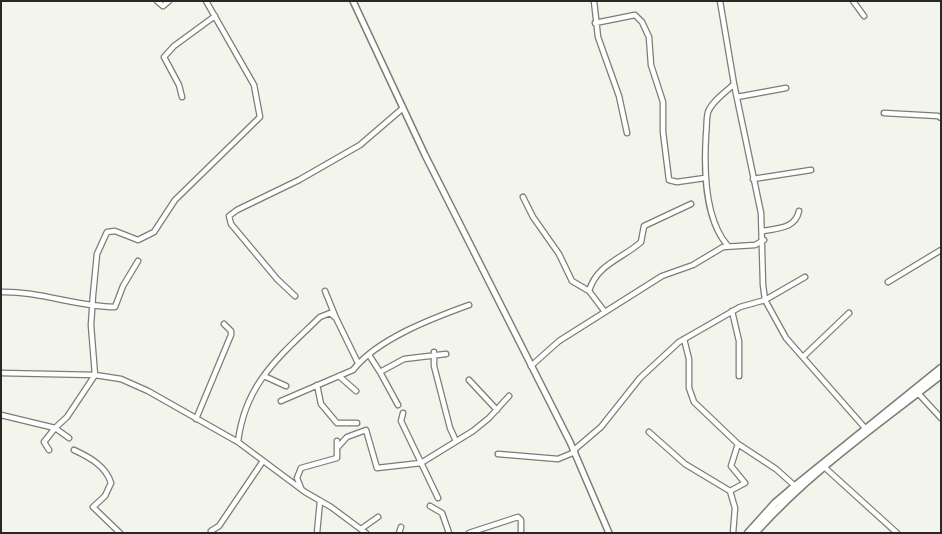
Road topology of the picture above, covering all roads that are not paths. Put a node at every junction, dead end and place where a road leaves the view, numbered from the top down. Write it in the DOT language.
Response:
graph roads {
  1 [pos="157,1"];
  2 [pos="169,1"];
  3 [pos="206,1"];
  4 [pos="353,1"];
  5 [pos="594,1"];
  6 [pos="720,1"];
  7 [pos="853,1"];
  8 [pos="215,16"];
  9 [pos="864,16"];
  10 [pos="595,23"];
  11 [pos="734,84"];
  12 [pos="786,88"];
  13 [pos="182,96"];
  14 [pos="737,97"];
  15 [pos="403,108"];
  16 [pos="884,113"];
  17 [pos="941,118"];
  18 [pos="628,133"];
  19 [pos="811,170"];
  20 [pos="705,178"];
  21 [pos="753,179"];
  22 [pos="523,197"];
  23 [pos="691,204"];
  24 [pos="799,211"];
  25 [pos="763,231"];
  26 [pos="723,240"];
  27 [pos="764,240"];
  28 [pos="755,245"];
  29 [pos="728,246"];
  30 [pos="722,247"];
  31 [pos="941,250"];
  32 [pos="763,251"];
  33 [pos="138,261"];
  34 [pos="805,278"];
  35 [pos="888,282"];
  36 [pos="326,291"];
  37 [pos="1,292"];
  38 [pos="589,292"];
  39 [pos="295,296"];
  40 [pos="765,300"];
  41 [pos="469,305"];
  42 [pos="92,306"];
  43 [pos="732,311"];
  44 [pos="605,312"];
  45 [pos="849,313"];
  46 [pos="336,318"];
  47 [pos="224,324"];
  48 [pos="684,339"];
  49 [pos="433,354"];
  50 [pos="446,354"];
  51 [pos="369,356"];
  52 [pos="803,357"];
  53 [pos="358,363"];
  54 [pos="531,366"];
  55 [pos="941,368"];
  56 [pos="380,372"];
  57 [pos="1,373"];
  58 [pos="95,375"];
  59 [pos="941,375"];
  60 [pos="264,376"];
  61 [pos="339,376"];
  62 [pos="739,376"];
  63 [pos="469,380"];
  64 [pos="316,385"];
  65 [pos="286,386"];
  66 [pos="356,391"];
  67 [pos="916,391"];
  68 [pos="509,396"];
  69 [pos="281,401"];
  70 [pos="398,405"];
  71 [pos="497,410"];
  72 [pos="403,413"];
  73 [pos="1,415"];
  74 [pos="941,418"];
  75 [pos="196,419"];
  76 [pos="357,423"];
  77 [pos="55,428"];
  78 [pos="865,428"];
  79 [pos="649,432"];
  80 [pos="69,438"];
  81 [pos="337,441"];
  82 [pos="456,441"];
  83 [pos="238,442"];
  84 [pos="738,444"];
  85 [pos="337,448"];
  86 [pos="49,450"];
  87 [pos="74,450"];
  88 [pos="574,451"];
  89 [pos="498,454"];
  90 [pos="263,461"];
  91 [pos="421,463"];
  92 [pos="822,465"];
  93 [pos="795,486"];
  94 [pos="302,489"];
  95 [pos="730,491"];
  96 [pos="438,498"];
  97 [pos="320,501"];
  98 [pos="430,506"];
  99 [pos="378,517"];
  100 [pos="219,526"];
  101 [pos="401,526"];
  102 [pos="361,529"];
  103 [pos="211,531"];
  104 [pos="120,533"];
  105 [pos="218,533"];
  106 [pos="317,533"];
  107 [pos="366,533"];
  108 [pos="399,533"];
  109 [pos="449,533"];
  110 [pos="470,533"];
  111 [pos="521,533"];
  112 [pos="608,533"];
  113 [pos="733,533"];
  114 [pos="748,533"];
  115 [pos="755,533"];
  116 [pos="897,533"];
  1 -- 2 [label="street"];
  3 -- 8 [label="street"];
  4 -- 15 [label="street"];
  5 -- 10 [label="street"];
  6 -- 11 [label="street"];
  7 -- 9 [label="street"];
  8 -- 13 [label="street"];
  8 -- 42 [label="street"];
  10 -- 18 [label="street"];
  10 -- 20 [label="street"];
  11 -- 14 [label="street"];
  11 -- 20 [label="street"];
  12 -- 14 [label="street"];
  14 -- 21 [label="street"];
  15 -- 39 [label="street"];
  15 -- 54 [label="street"];
  16 -- 17 [label="street"];
  19 -- 21 [label="street"];
  20 -- 26 [label="street"];
  21 -- 25 [label="street"];
  22 -- 38 [label="street"];
  23 -- 38 [label="street"];
  24 -- 25 [label="street"];
  25 -- 27 [label="street"];
  26 -- 29 [label="street"];
  26 -- 30 [label="street"];
  27 -- 28 [label="street"];
  27 -- 32 [label="street"];
  28 -- 29 [label="street"];
  28 -- 32 [label="street"];
  29 -- 30 [label="street"];
  30 -- 44 [label="street"];
  31 -- 35 [label="street"];
  32 -- 40 [label="street"];
  33 -- 42 [label="street"];
  34 -- 40 [label="street"];
  36 -- 46 [label="street"];
  37 -- 42 [label="street"];
  38 -- 44 [label="street"];
  40 -- 43 [label="street"];
  40 -- 52 [label="street"];
  41 -- 51 [label="street"];
  42 -- 58 [label="street"];
  43 -- 48 [label="street"];
  43 -- 62 [label="street"];
  44 -- 54 [label="street"];
  45 -- 52 [label="street"];
  46 -- 53 [label="street"];
  46 -- 60 [label="street"];
  47 -- 75 [label="street"];
  48 -- 84 [label="street"];
  48 -- 88 [label="street"];
  49 -- 50 [label="street"];
  49 -- 56 [label="street"];
  49 -- 82 [label="street"];
  51 -- 53 [label="street"];
  51 -- 56 [label="street"];
  52 -- 78 [label="street"];
  53 -- 61 [label="street"];
  54 -- 88 [label="street"];
  55 -- 67 [label="main road"];
  56 -- 70 [label="street"];
  57 -- 58 [label="street"];
  58 -- 75 [label="street"];
  58 -- 77 [label="street"];
  59 -- 67 [label="main road"];
  60 -- 65 [label="street"];
  60 -- 83 [label="street"];
  61 -- 64 [label="street"];
  61 -- 66 [label="street"];
  63 -- 71 [label="street"];
  64 -- 69 [label="street"];
  64 -- 76 [label="street"];
  67 -- 74 [label="street"];
  67 -- 78 [label="main road"];
  67 -- 92 [label="main road"];
  68 -- 71 [label="street"];
  71 -- 82 [label="street"];
  72 -- 91 [label="street"];
  73 -- 77 [label="street"];
  75 -- 83 [label="street"];
  77 -- 80 [label="street"];
  77 -- 86 [label="street"];
  78 -- 92 [label="main road"];
  79 -- 95 [label="street"];
  81 -- 85 [label="street"];
  82 -- 91 [label="street"];
  83 -- 90 [label="street"];
  84 -- 93 [label="street"];
  84 -- 95 [label="street"];
  85 -- 91 [label="street"];
  85 -- 94 [label="street"];
  87 -- 104 [label="street"];
  88 -- 89 [label="street"];
  88 -- 112 [label="street"];
  90 -- 94 [label="street"];
  90 -- 100 [label="street"];
  91 -- 96 [label="street"];
  92 -- 93 [label="main road"];
  92 -- 115 [label="main road"];
  92 -- 116 [label="street"];
  93 -- 114 [label="main road"];
  94 -- 97 [label="street"];
  95 -- 113 [label="street"];
  97 -- 102 [label="street"];
  97 -- 106 [label="street"];
  98 -- 109 [label="street"];
  99 -- 102 [label="street"];
  100 -- 103 [label="street"];
  100 -- 105 [label="street"];
  101 -- 108 [label="street"];
  102 -- 107 [label="street"];
  110 -- 111 [label="street"];
}
